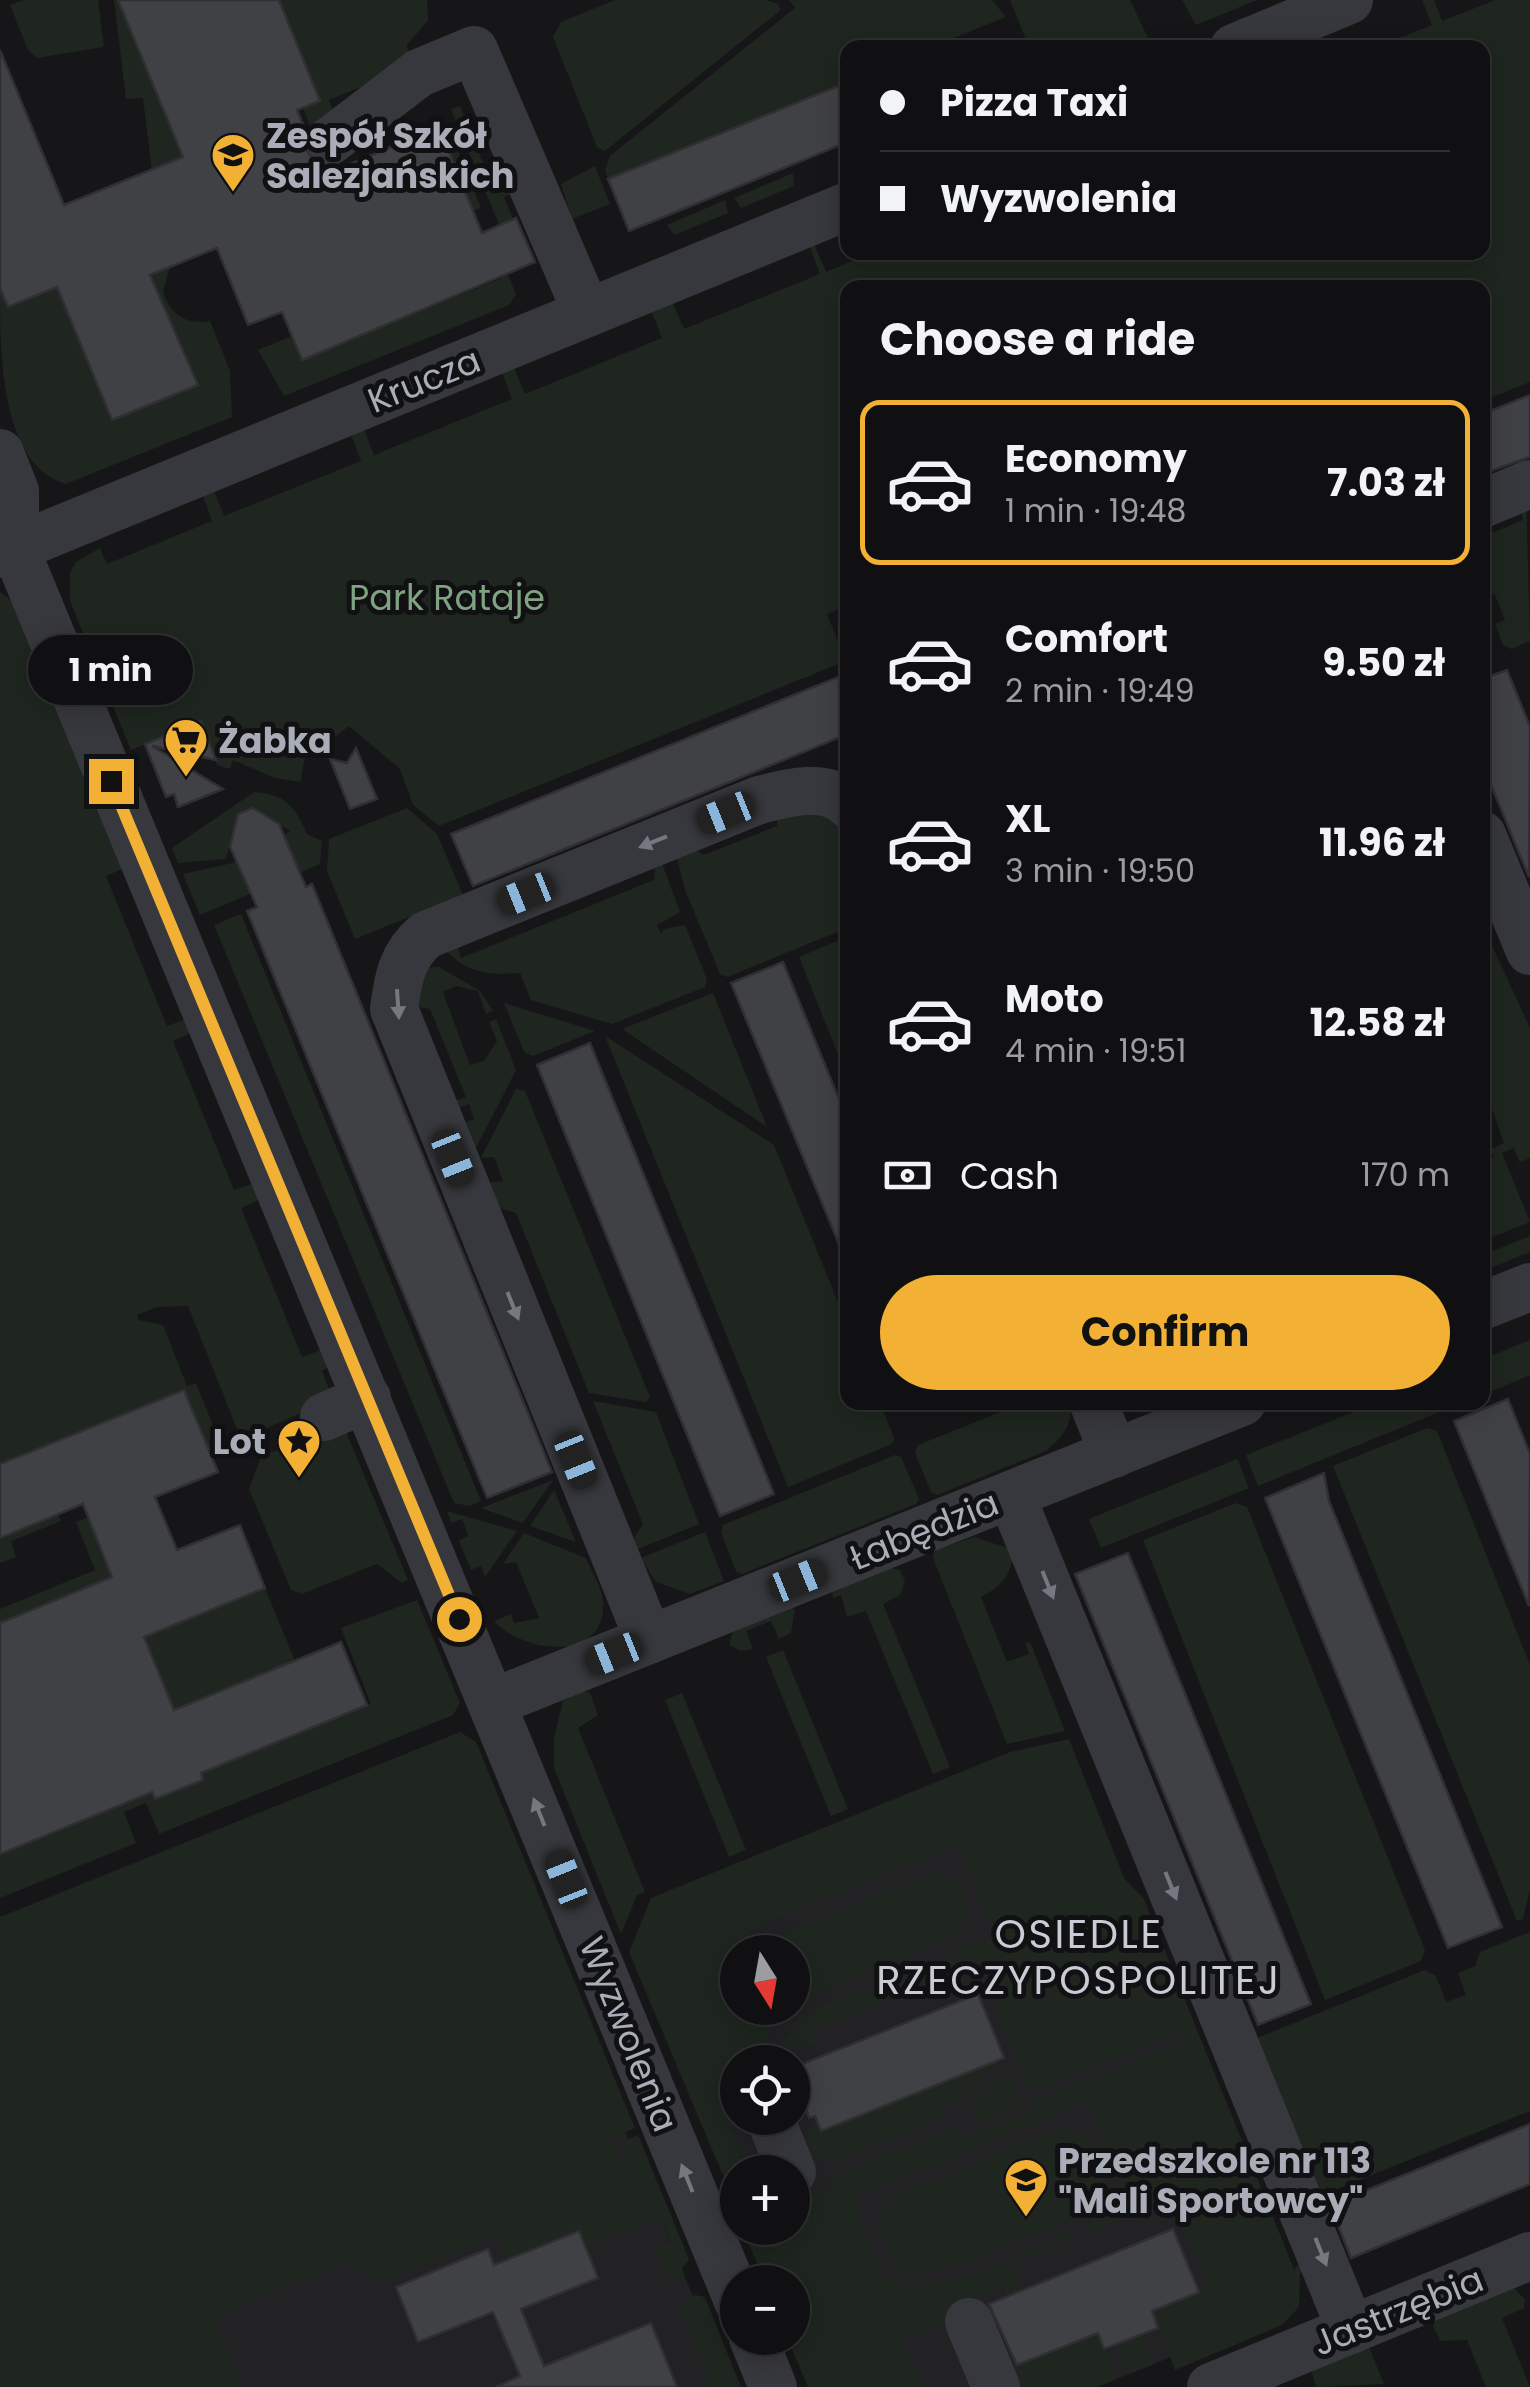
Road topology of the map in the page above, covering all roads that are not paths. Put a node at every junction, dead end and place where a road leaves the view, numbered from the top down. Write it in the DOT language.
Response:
graph roads {
  1 [pos="1349,0"];
  2 [pos="1253,40"];
  3 [pos="330,141"];
  4 [pos="840,209"];
  5 [pos="587,313"];
  6 [pos="0,453"];
  7 [pos="1530,484"];
  8 [pos="1490,501"];
  9 [pos="8,551"];
  10 [pos="840,800"];
  11 [pos="1490,854"];
  12 [pos="1530,951"];
  13 [pos="1530,1288"];
  14 [pos="1490,1303"];
  15 [pos="367,1398"];
  16 [pos="1096,1410"];
  17 [pos="1222,1410"];
  18 [pos="324,1417"];
  19 [pos="1114,1454"];
  20 [pos="1011,1495"];
  21 [pos="649,1640"];
  22 [pos="494,1702"];
  23 [pos="720,2215"];
  24 [pos="1530,2256"];
  25 [pos="969,2322"];
  26 [pos="1352,2330"];
  27 [pos="760,2355"];
  28 [pos="1296,2371"];
  29 [pos="773,2387"];
  30 [pos="996,2387"];
  31 [pos="1211,2387"];
  1 -- 2 [label="street"];
  3 -- 5 [label="street"];
  4 -- 5 [label="street, Krucza"];
  5 -- 9 [label="street, Krucza"];
  6 -- 9 [label="street"];
  7 -- 8 [label="street"];
  9 -- 15 [label="street, Wyzwolenia"];
  10 -- 21 [label="street, one-way"];
  11 -- 12 [label="street"];
  13 -- 14 [label="street"];
  15 -- 18 [label="street"];
  15 -- 22 [label="street, Wyzwolenia"];
  16 -- 19 [label="street"];
  17 -- 19 [label="street, Łabędzia"];
  19 -- 20 [label="street, Łabędzia"];
  20 -- 21 [label="street, Łabędzia"];
  20 -- 26 [label="street, one-way"];
  21 -- 22 [label="street, Łabędzia"];
  23 -- 22 [label="street, Wyzwolenia, one-way"];
  24 -- 26 [label="street, Jastrzębia"];
  25 -- 30 [label="street"];
  26 -- 28 [label="street, Jastrzębia"];
  27 -- 29 [label="street"];
  28 -- 31 [label="street, Jastrzębia"];
}
